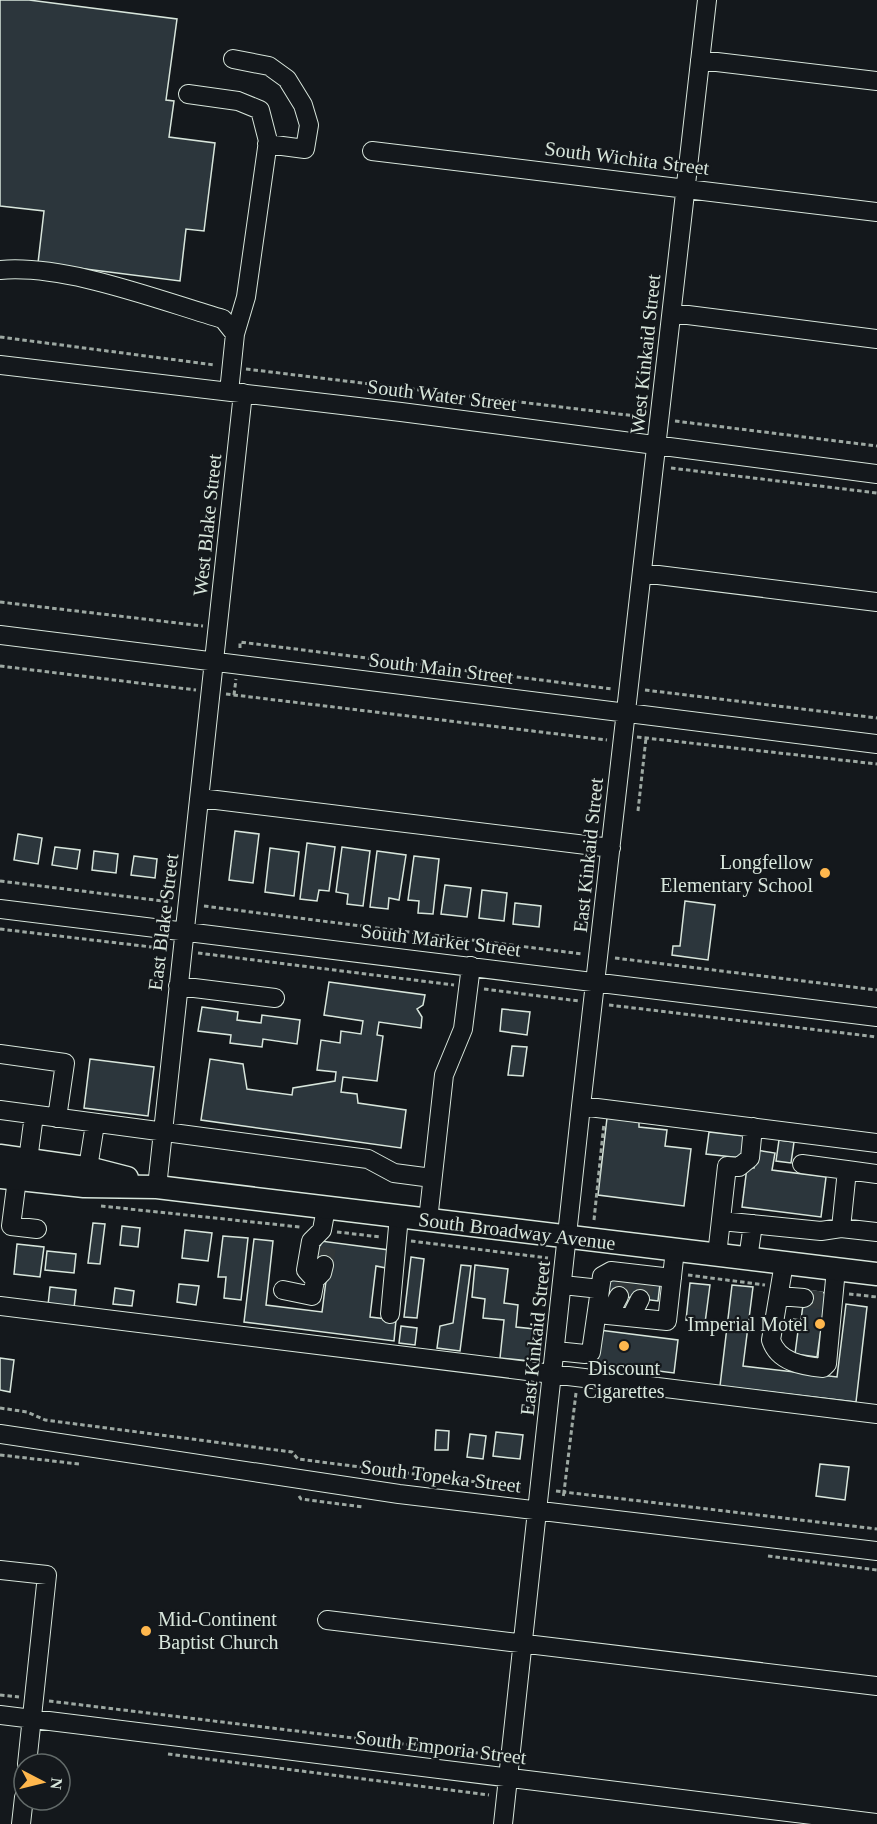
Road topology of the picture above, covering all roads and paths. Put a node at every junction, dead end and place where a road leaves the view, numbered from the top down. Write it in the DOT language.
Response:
graph roads {
  1 [pos="707,0"];
  2 [pos="233,59"];
  3 [pos="700,60"];
  4 [pos="877,81"];
  5 [pos="188,94"];
  6 [pos="267,144"];
  7 [pos="372,151"];
  8 [pos="686,188"];
  9 [pos="877,212"];
  10 [pos="0,270"];
  11 [pos="672,313"];
  12 [pos="234,334"];
  13 [pos="0,337"];
  14 [pos="877,339"];
  15 [pos="0,365"];
  16 [pos="231,367"];
  17 [pos="236,393"];
  18 [pos="660,419"];
  19 [pos="657,446"];
  20 [pos="877,446"];
  21 [pos="671,468"];
  22 [pos="877,474"];
  23 [pos="877,493"];
  24 [pos="642,573"];
  25 [pos="0,602"];
  26 [pos="877,602"];
  27 [pos="218,631"];
  28 [pos="0,635"];
  29 [pos="240,642"];
  30 [pos="215,662"];
  31 [pos="238,665"];
  32 [pos="0,666"];
  33 [pos="629,690"];
  34 [pos="211,692"];
  35 [pos="234,695"];
  36 [pos="627,713"];
  37 [pos="877,718"];
  38 [pos="647,728"];
  39 [pos="624,738"];
  40 [pos="646,738"];
  41 [pos="877,744"];
  42 [pos="877,765"];
  43 [pos="200,798"];
  44 [pos="639,811"];
  45 [pos="611,848"];
  46 [pos="0,881"];
  47 [pos="188,904"];
  48 [pos="0,909"];
  49 [pos="0,929"];
  50 [pos="185,932"];
  51 [pos="182,951"];
  52 [pos="599,956"];
  53 [pos="471,966"];
  54 [pos="597,982"];
  55 [pos="178,986"];
  56 [pos="468,987"];
  57 [pos="877,990"];
  58 [pos="275,998"];
  59 [pos="594,1003"];
  60 [pos="877,1017"];
  61 [pos="877,1036"];
  62 [pos="0,1054"];
  63 [pos="581,1106"];
  64 [pos="606,1109"];
  65 [pos="0,1110"];
  66 [pos="34,1115"];
  67 [pos="57,1118"];
  68 [pos="95,1124"];
  69 [pos="753,1127"];
  70 [pos="164,1134"];
  71 [pos="877,1143"];
  72 [pos="0,1156"];
  73 [pos="802,1164"];
  74 [pos="88,1168"];
  75 [pos="847,1170"];
  76 [pos="15,1172"];
  77 [pos="877,1174"];
  78 [pos="432,1178"];
  79 [pos="157,1186"];
  80 [pos="93,1205"];
  81 [pos="399,1216"];
  82 [pos="428,1220"];
  83 [pos="594,1220"];
  84 [pos="721,1221"];
  85 [pos="753,1224"];
  86 [pos="6,1226"];
  87 [pos="325,1227"];
  88 [pos="841,1228"];
  89 [pos="37,1229"];
  90 [pos="877,1232"];
  91 [pos="568,1238"];
  92 [pos="397,1239"];
  93 [pos="675,1250"];
  94 [pos="717,1255"];
  95 [pos="748,1259"];
  96 [pos="566,1260"];
  97 [pos="784,1263"];
  98 [pos="877,1275"];
  99 [pos="672,1276"];
  100 [pos="563,1285"];
  101 [pos="600,1289"];
  102 [pos="283,1290"];
  103 [pos="780,1291"];
  104 [pos="832,1291"];
  105 [pos="618,1296"];
  106 [pos="877,1297"];
  107 [pos="804,1298"];
  108 [pos="640,1299"];
  109 [pos="0,1306"];
  110 [pos="390,1314"];
  111 [pos="603,1314"];
  112 [pos="631,1317"];
  113 [pos="556,1351"];
  114 [pos="554,1372"];
  115 [pos="0,1408"];
  116 [pos="877,1414"];
  117 [pos="0,1434"];
  118 [pos="564,1492"];
  119 [pos="530,1510"];
  120 [pos="877,1529"];
  121 [pos="877,1551"];
  122 [pos="0,1570"];
  123 [pos="327,1620"];
  124 [pos="524,1642"];
  125 [pos="877,1686"];
  126 [pos="34,1699"];
  127 [pos="0,1715"];
  128 [pos="32,1719"];
  129 [pos="28,1752"];
  130 [pos="157,1753"];
  131 [pos="500,1777"];
  132 [pos="877,1823"];
  133 [pos="503,1824"];
  1 -- 3 [label="street, West Kinkaid Street"];
  2 -- 6 [label="street"];
  3 -- 4 [label="street"];
  3 -- 8 [label="street, West Kinkaid Street"];
  5 -- 6 [label="street, West Blake Street"];
  6 -- 12 [label="street, West Blake Street"];
  7 -- 8 [label="street, South Wichita Street"];
  8 -- 9 [label="street, South Wichita Street"];
  8 -- 11 [label="street, West Kinkaid Street"];
  10 -- 12 [label="street"];
  11 -- 14 [label="street"];
  11 -- 18 [label="street, West Kinkaid Street"];
  12 -- 16 [label="street, West Blake Street"];
  13 -- 16 [label="path"];
  15 -- 17 [label="street, South Water Street"];
  16 -- 17 [label="street, West Blake Street"];
  16 -- 18 [label="path"];
  17 -- 19 [label="street, South Water Street"];
  17 -- 27 [label="street, West Blake Street"];
  18 -- 19 [label="street, West Kinkaid Street"];
  18 -- 20 [label="path"];
  19 -- 22 [label="street, South Water Street"];
  19 -- 24 [label="street, West Kinkaid Street"];
  21 -- 23 [label="path"];
  24 -- 26 [label="street"];
  24 -- 33 [label="street, West Kinkaid Street"];
  25 -- 27 [label="path"];
  27 -- 29 [label="path"];
  27 -- 30 [label="street, West Blake Street"];
  28 -- 30 [label="street, South Main Street"];
  29 -- 31 [label="path"];
  29 -- 33 [label="path"];
  30 -- 31 [label="street, South Main Street"];
  30 -- 34 [label="street, East Blake Street"];
  31 -- 35 [label="path"];
  31 -- 36 [label="street, South Main Street"];
  32 -- 34 [label="path"];
  33 -- 36 [label="street, West Kinkaid Street"];
  33 -- 37 [label="path"];
  34 -- 35 [label="path"];
  34 -- 43 [label="street, East Blake Street"];
  35 -- 39 [label="path"];
  36 -- 39 [label="street, East Kinkaid Street"];
  36 -- 41 [label="street, South Main Street"];
  38 -- 40 [label="path"];
  39 -- 40 [label="path"];
  39 -- 45 [label="street, East Kinkaid Street"];
  40 -- 42 [label="path"];
  40 -- 44 [label="path"];
  43 -- 45 [label="street"];
  43 -- 47 [label="street, East Blake Street"];
  45 -- 52 [label="street, East Kinkaid Street"];
  46 -- 47 [label="path"];
  47 -- 50 [label="street, East Blake Street"];
  47 -- 52 [label="path"];
  48 -- 50 [label="street, South Market Street"];
  49 -- 51 [label="path"];
  50 -- 51 [label="street, East Blake Street"];
  50 -- 53 [label="street, South Market Street"];
  51 -- 55 [label="street, East Blake Street"];
  51 -- 56 [label="path"];
  52 -- 54 [label="street, East Kinkaid Street"];
  52 -- 57 [label="path"];
  53 -- 54 [label="street, South Market Street"];
  53 -- 56 [label="street"];
  54 -- 59 [label="street, East Kinkaid Street"];
  54 -- 60 [label="street, South Market Street"];
  55 -- 58 [label="street"];
  55 -- 70 [label="street, East Blake Street"];
  56 -- 59 [label="path"];
  56 -- 78 [label="street"];
  59 -- 61 [label="path"];
  59 -- 63 [label="street, East Kinkaid Street"];
  62 -- 67 [label="street"];
  63 -- 64 [label="street"];
  63 -- 91 [label="street, East Kinkaid Street"];
  64 -- 69 [label="street"];
  64 -- 83 [label="path"];
  65 -- 66 [label="street"];
  66 -- 67 [label="street"];
  66 -- 76 [label="street"];
  67 -- 68 [label="street"];
  68 -- 70 [label="street"];
  68 -- 74 [label="street"];
  69 -- 71 [label="street"];
  69 -- 84 [label="street"];
  70 -- 78 [label="street"];
  70 -- 79 [label="street, East Blake Street"];
  72 -- 76 [label="main road, South Broadway Avenue"];
  73 -- 75 [label="street"];
  74 -- 76 [label="main road, South Broadway Avenue"];
  74 -- 79 [label="main road, South Broadway Avenue"];
  75 -- 77 [label="street"];
  75 -- 88 [label="street"];
  76 -- 79 [label="main road, South Broadway Avenue"];
  76 -- 86 [label="street"];
  78 -- 82 [label="street"];
  79 -- 87 [label="main road, South Broadway Avenue"];
  80 -- 87 [label="path"];
  81 -- 82 [label="main road, South Broadway Avenue"];
  81 -- 87 [label="main road, South Broadway Avenue"];
  81 -- 92 [label="street"];
  82 -- 91 [label="main road, South Broadway Avenue"];
  84 -- 85 [label="street"];
  84 -- 94 [label="street"];
  85 -- 88 [label="street"];
  85 -- 95 [label="street"];
  86 -- 89 [label="street"];
  87 -- 92 [label="path"];
  87 -- 102 [label="street"];
  88 -- 90 [label="street"];
  91 -- 93 [label="main road, South Broadway Avenue"];
  91 -- 96 [label="street, East Kinkaid Street"];
  92 -- 96 [label="path"];
  92 -- 110 [label="street"];
  93 -- 94 [label="main road, South Broadway Avenue"];
  93 -- 99 [label="street"];
  94 -- 95 [label="main road, South Broadway Avenue"];
  95 -- 97 [label="main road, South Broadway Avenue"];
  96 -- 100 [label="street, East Kinkaid Street"];
  97 -- 103 [label="street"];
  97 -- 104 [label="main road, South Broadway Avenue"];
  98 -- 104 [label="main road, South Broadway Avenue"];
  99 -- 101 [label="street"];
  99 -- 103 [label="path"];
  99 -- 112 [label="street"];
  100 -- 101 [label="street"];
  100 -- 113 [label="street, East Kinkaid Street"];
  101 -- 111 [label="street"];
  103 -- 104 [label="street"];
  103 -- 107 [label="street"];
  104 -- 106 [label="path"];
  105 -- 111 [label="street"];
  108 -- 112 [label="street"];
  109 -- 114 [label="street"];
  111 -- 112 [label="street"];
  111 -- 113 [label="street"];
  113 -- 114 [label="street, East Kinkaid Street"];
  114 -- 116 [label="street"];
  114 -- 119 [label="street, East Kinkaid Street"];
  115 -- 119 [label="path"];
  117 -- 119 [label="street, South Topeka Street"];
  118 -- 120 [label="path"];
  119 -- 121 [label="street, South Topeka Street"];
  119 -- 124 [label="street, East Kinkaid Street"];
  122 -- 126 [label="street"];
  123 -- 124 [label="street"];
  124 -- 125 [label="street"];
  124 -- 131 [label="street, East Kinkaid Street"];
  126 -- 128 [label="street"];
  126 -- 131 [label="path"];
  127 -- 128 [label="street, South Emporia Street"];
  128 -- 129 [label="street"];
  128 -- 131 [label="street, South Emporia Street"];
  130 -- 131 [label="path"];
  131 -- 132 [label="street, South Emporia Street"];
  131 -- 133 [label="street, East Kinkaid Street"];
}
